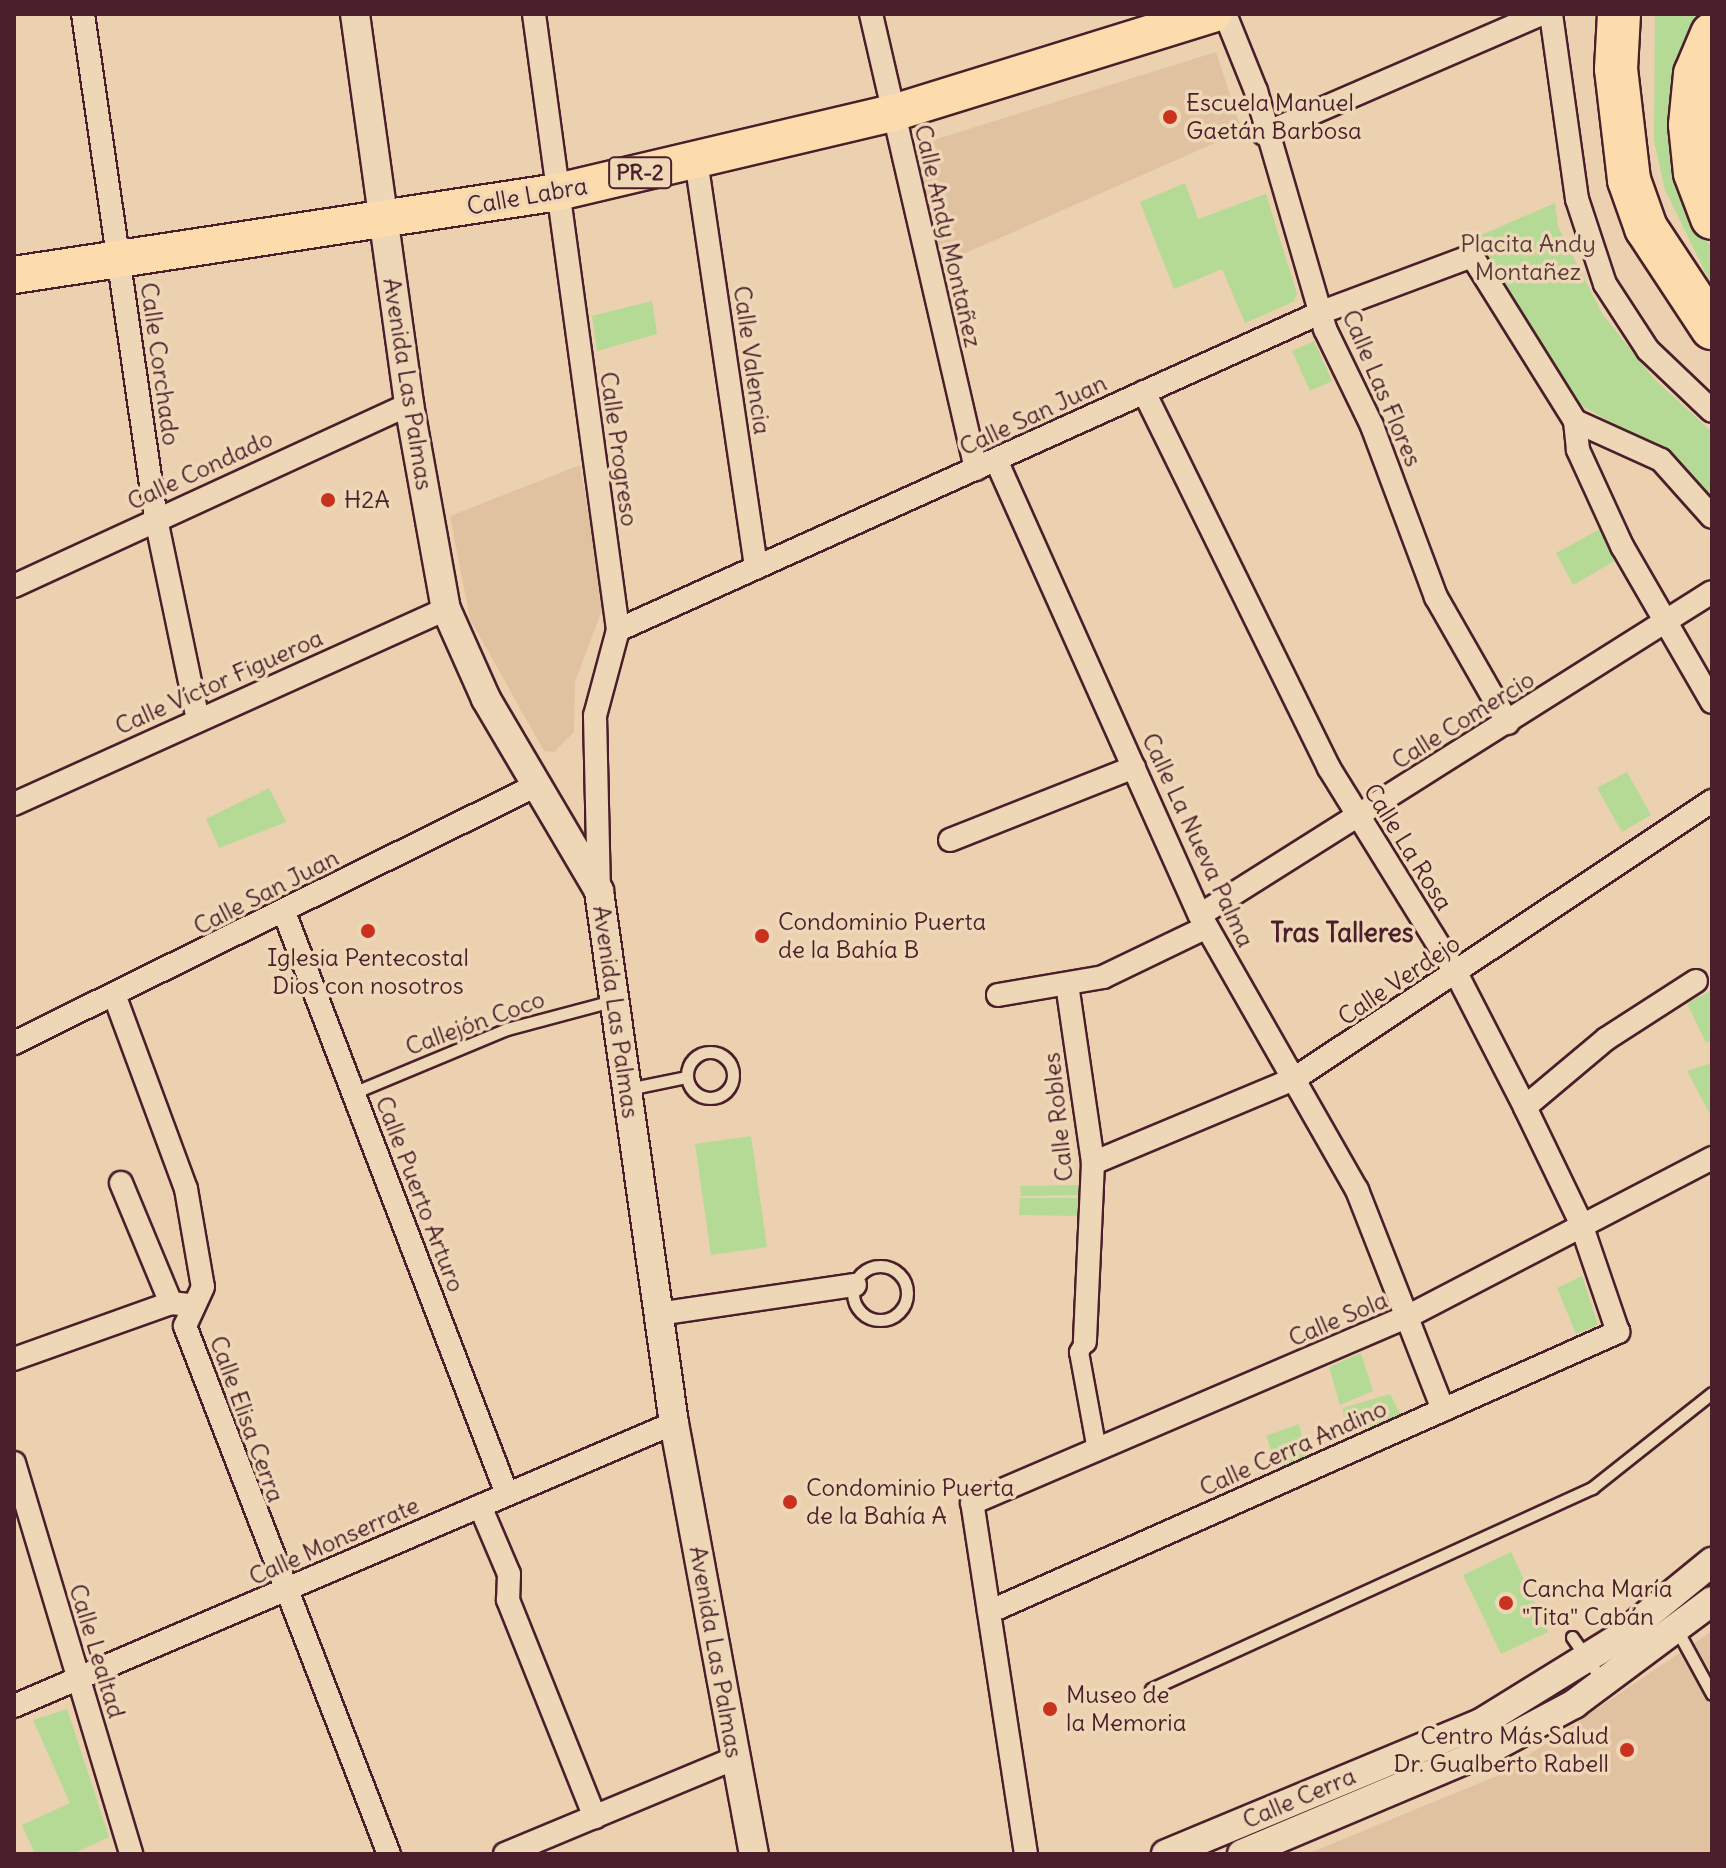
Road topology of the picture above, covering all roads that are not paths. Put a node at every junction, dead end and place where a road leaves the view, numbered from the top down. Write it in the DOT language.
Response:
graph roads {
  1 [pos="83,14"];
  2 [pos="355,14"];
  3 [pos="534,14"];
  4 [pos="871,14"];
  5 [pos="1213,14"];
  6 [pos="1225,14"];
  7 [pos="1541,14"];
  8 [pos="1551,14"];
  9 [pos="1619,14"];
  10 [pos="1712,34"];
  11 [pos="893,113"];
  12 [pos="1264,134"];
  13 [pos="696,160"];
  14 [pos="558,192"];
  15 [pos="1712,218"];
  16 [pos="385,221"];
  17 [pos="119,260"];
  18 [pos="14,275"];
  19 [pos="1322,312"];
  20 [pos="1712,328"];
  21 [pos="1144,392"];
  22 [pos="409,404"];
  23 [pos="1712,411"];
  24 [pos="1575,421"];
  25 [pos="986,465"];
  26 [pos="1712,517"];
  27 [pos="156,519"];
  28 [pos="756,568"];
  29 [pos="14,586"];
  30 [pos="1712,592"];
  31 [pos="446,609"];
  32 [pos="1670,622"];
  33 [pos="618,630"];
  34 [pos="1712,702"];
  35 [pos="198,720"];
  36 [pos="1508,723"];
  37 [pos="1134,767"];
  38 [pos="539,784"];
  39 [pos="1712,801"];
  40 [pos="14,804"];
  41 [pos="1357,817"];
  42 [pos="950,840"];
  43 [pos="599,891"];
  44 [pos="284,912"];
  45 [pos="1203,921"];
  46 [pos="1456,973"];
  47 [pos="1696,981"];
  48 [pos="1067,984"];
  49 [pos="998,995"];
  50 [pos="115,997"];
  51 [pos="615,1000"];
  52 [pos="14,1043"];
  53 [pos="686,1077"];
  54 [pos="1294,1079"];
  55 [pos="627,1089"];
  56 [pos="353,1093"];
  57 [pos="1525,1107"];
  58 [pos="1712,1158"];
  59 [pos="1093,1163"];
  60 [pos="121,1183"];
  61 [pos="1580,1221"];
  62 [pos="855,1285"];
  63 [pos="180,1304"];
  64 [pos="658,1314"];
  65 [pos="1407,1317"];
  66 [pos="1618,1332"];
  67 [pos="1085,1342"];
  68 [pos="14,1359"];
  69 [pos="1712,1393"];
  70 [pos="1443,1410"];
  71 [pos="674,1423"];
  72 [pos="1097,1450"];
  73 [pos="14,1463"];
  74 [pos="507,1494"];
  75 [pos="480,1506"];
  76 [pos="1521,1519"];
  77 [pos="1525,1533"];
  78 [pos="1712,1562"];
  79 [pos="284,1592"];
  80 [pos="1712,1601"];
  81 [pos="1658,1607"];
  82 [pos="989,1612"];
  83 [pos="1678,1630"];
  84 [pos="1579,1648"];
  85 [pos="78,1678"];
  86 [pos="1605,1683"];
  87 [pos="1151,1689"];
  88 [pos="1712,1694"];
  89 [pos="14,1706"];
  90 [pos="736,1758"];
  91 [pos="595,1817"];
  92 [pos="131,1854"];
  93 [pos="389,1854"];
  94 [pos="505,1854"];
  95 [pos="754,1854"];
  96 [pos="1026,1854"];
  97 [pos="1166,1854"];
  98 [pos="1242,1854"];
  1 -- 17 [label="street, Calle Corchado"];
  2 -- 16 [label="street, Avenida Las Palmas"];
  3 -- 14 [label="street, Calle Progreso"];
  4 -- 11 [label="street, Calle Andy Montañez"];
  5 -- 11 [label="main road, Calle Labra / PR-2"];
  6 -- 12 [label="street, Calle Las Flores"];
  7 -- 12 [label="street"];
  8 -- 23 [label="street"];
  9 -- 20 [label="highway"];
  10 -- 15 [label="highway"];
  11 -- 13 [label="main road, Calle Labra / PR-2"];
  11 -- 25 [label="street, Calle Andy Montañez"];
  12 -- 19 [label="street, Calle Las Flores"];
  13 -- 14 [label="main road, Calle Labra / PR-2"];
  13 -- 28 [label="street, Calle Valencia"];
  14 -- 16 [label="main road, Calle Labra / PR-2"];
  14 -- 33 [label="street, Calle Progreso"];
  16 -- 17 [label="main road, Calle Labra / PR-2"];
  16 -- 22 [label="street, Avenida Las Palmas"];
  17 -- 18 [label="main road, Calle Labra / PR-2"];
  17 -- 27 [label="street, Calle Corchado"];
  19 -- 21 [label="street, Calle San Juan"];
  19 -- 24 [label="street, Calle San Juan"];
  19 -- 36 [label="street, Calle Las Flores"];
  21 -- 25 [label="street, Calle San Juan"];
  21 -- 41 [label="street, Calle La Rosa"];
  22 -- 27 [label="street, Calle Condado"];
  22 -- 31 [label="street, Avenida Las Palmas"];
  24 -- 26 [label="street"];
  24 -- 32 [label="street"];
  25 -- 28 [label="street, Calle San Juan"];
  25 -- 37 [label="street, Calle La Nueva Palma"];
  27 -- 29 [label="street, Calle Condado"];
  27 -- 35 [label="street, Calle Corchado"];
  28 -- 33 [label="street, Calle San Juan"];
  30 -- 32 [label="street, Calle Comercio"];
  31 -- 35 [label="street, Calle Víctor Figueroa"];
  31 -- 38 [label="street, Avenida Las Palmas"];
  32 -- 34 [label="street"];
  32 -- 36 [label="street, Calle Comercio"];
  33 -- 43 [label="street, Calle Progreso"];
  35 -- 40 [label="street, Calle Víctor Figueroa"];
  36 -- 41 [label="street, Calle Comercio"];
  37 -- 42 [label="street"];
  37 -- 45 [label="street, Calle La Nueva Palma"];
  38 -- 43 [label="street, Avenida Las Palmas"];
  38 -- 44 [label="street, Calle San Juan"];
  39 -- 46 [label="street, Calle Verdejo"];
  41 -- 45 [label="street, Calle Comercio"];
  41 -- 46 [label="street, Calle La Rosa"];
  43 -- 51 [label="street, Avenida Las Palmas"];
  44 -- 50 [label="street, Calle San Juan"];
  44 -- 56 [label="street, Calle Puerto Arturo"];
  45 -- 48 [label="street, Calle Comercio"];
  45 -- 54 [label="street, Calle La Nueva Palma"];
  46 -- 54 [label="street, Calle Verdejo"];
  46 -- 57 [label="street, Calle La Rosa"];
  47 -- 57 [label="street"];
  48 -- 49 [label="street, Calle Comercio"];
  48 -- 59 [label="street, Calle Robles"];
  50 -- 52 [label="street, Calle San Juan"];
  50 -- 63 [label="street, Calle Elisa Cerra"];
  51 -- 55 [label="street, Avenida Las Palmas"];
  51 -- 56 [label="lane, Callejón Coco"];
  53 -- 53 [label="lane"];
  53 -- 55 [label="lane"];
  54 -- 59 [label="street, Calle Verdejo"];
  54 -- 65 [label="street, Calle La Nueva Palma"];
  55 -- 64 [label="street, Avenida Las Palmas"];
  56 -- 74 [label="street, Calle Puerto Arturo"];
  57 -- 61 [label="street, Calle La Rosa"];
  58 -- 61 [label="street, Calle Sola"];
  59 -- 67 [label="street, Calle Robles"];
  60 -- 63 [label="street"];
  61 -- 65 [label="street, Calle Sola"];
  61 -- 66 [label="street, Calle La Rosa"];
  62 -- 62 [label="lane"];
  62 -- 64 [label="street"];
  63 -- 68 [label="street"];
  63 -- 79 [label="street, Calle Elisa Cerra"];
  64 -- 71 [label="street, Avenida Las Palmas"];
  65 -- 70 [label="street, Calle La Nueva Palma"];
  65 -- 72 [label="street, Calle Sola"];
  66 -- 70 [label="street, Calle Cerra Andino"];
  67 -- 72 [label="street"];
  69 -- 76 [label="lane"];
  70 -- 82 [label="street, Calle Cerra Andino"];
  71 -- 74 [label="street, Calle Monserrate"];
  71 -- 90 [label="street, Avenida Las Palmas"];
  72 -- 82 [label="street, Calle Sola"];
  73 -- 85 [label="street, Calle Lealtad"];
  74 -- 75 [label="street, Calle Monserrate"];
  75 -- 79 [label="street, Calle Monserrate"];
  75 -- 91 [label="street"];
  76 -- 77 [label="lane"];
  76 -- 87 [label="lane"];
  78 -- 81 [label="street, Calle Cerra"];
  79 -- 85 [label="street, Calle Monserrate"];
  79 -- 93 [label="street, Calle Elisa Cerra"];
  80 -- 83 [label="street, Calle Cerra"];
  81 -- 83 [label="lane"];
  81 -- 84 [label="street, Calle Cerra"];
  82 -- 96 [label="street"];
  83 -- 86 [label="street, Calle Cerra"];
  83 -- 88 [label="lane"];
  84 -- 86 [label="lane"];
  84 -- 97 [label="street, Calle Cerra"];
  85 -- 89 [label="street, Calle Monserrate"];
  85 -- 92 [label="street, Calle Lealtad"];
  86 -- 98 [label="street, Calle Cerra"];
  90 -- 91 [label="street"];
  90 -- 95 [label="street, Avenida Las Palmas"];
  91 -- 94 [label="street"];
}
